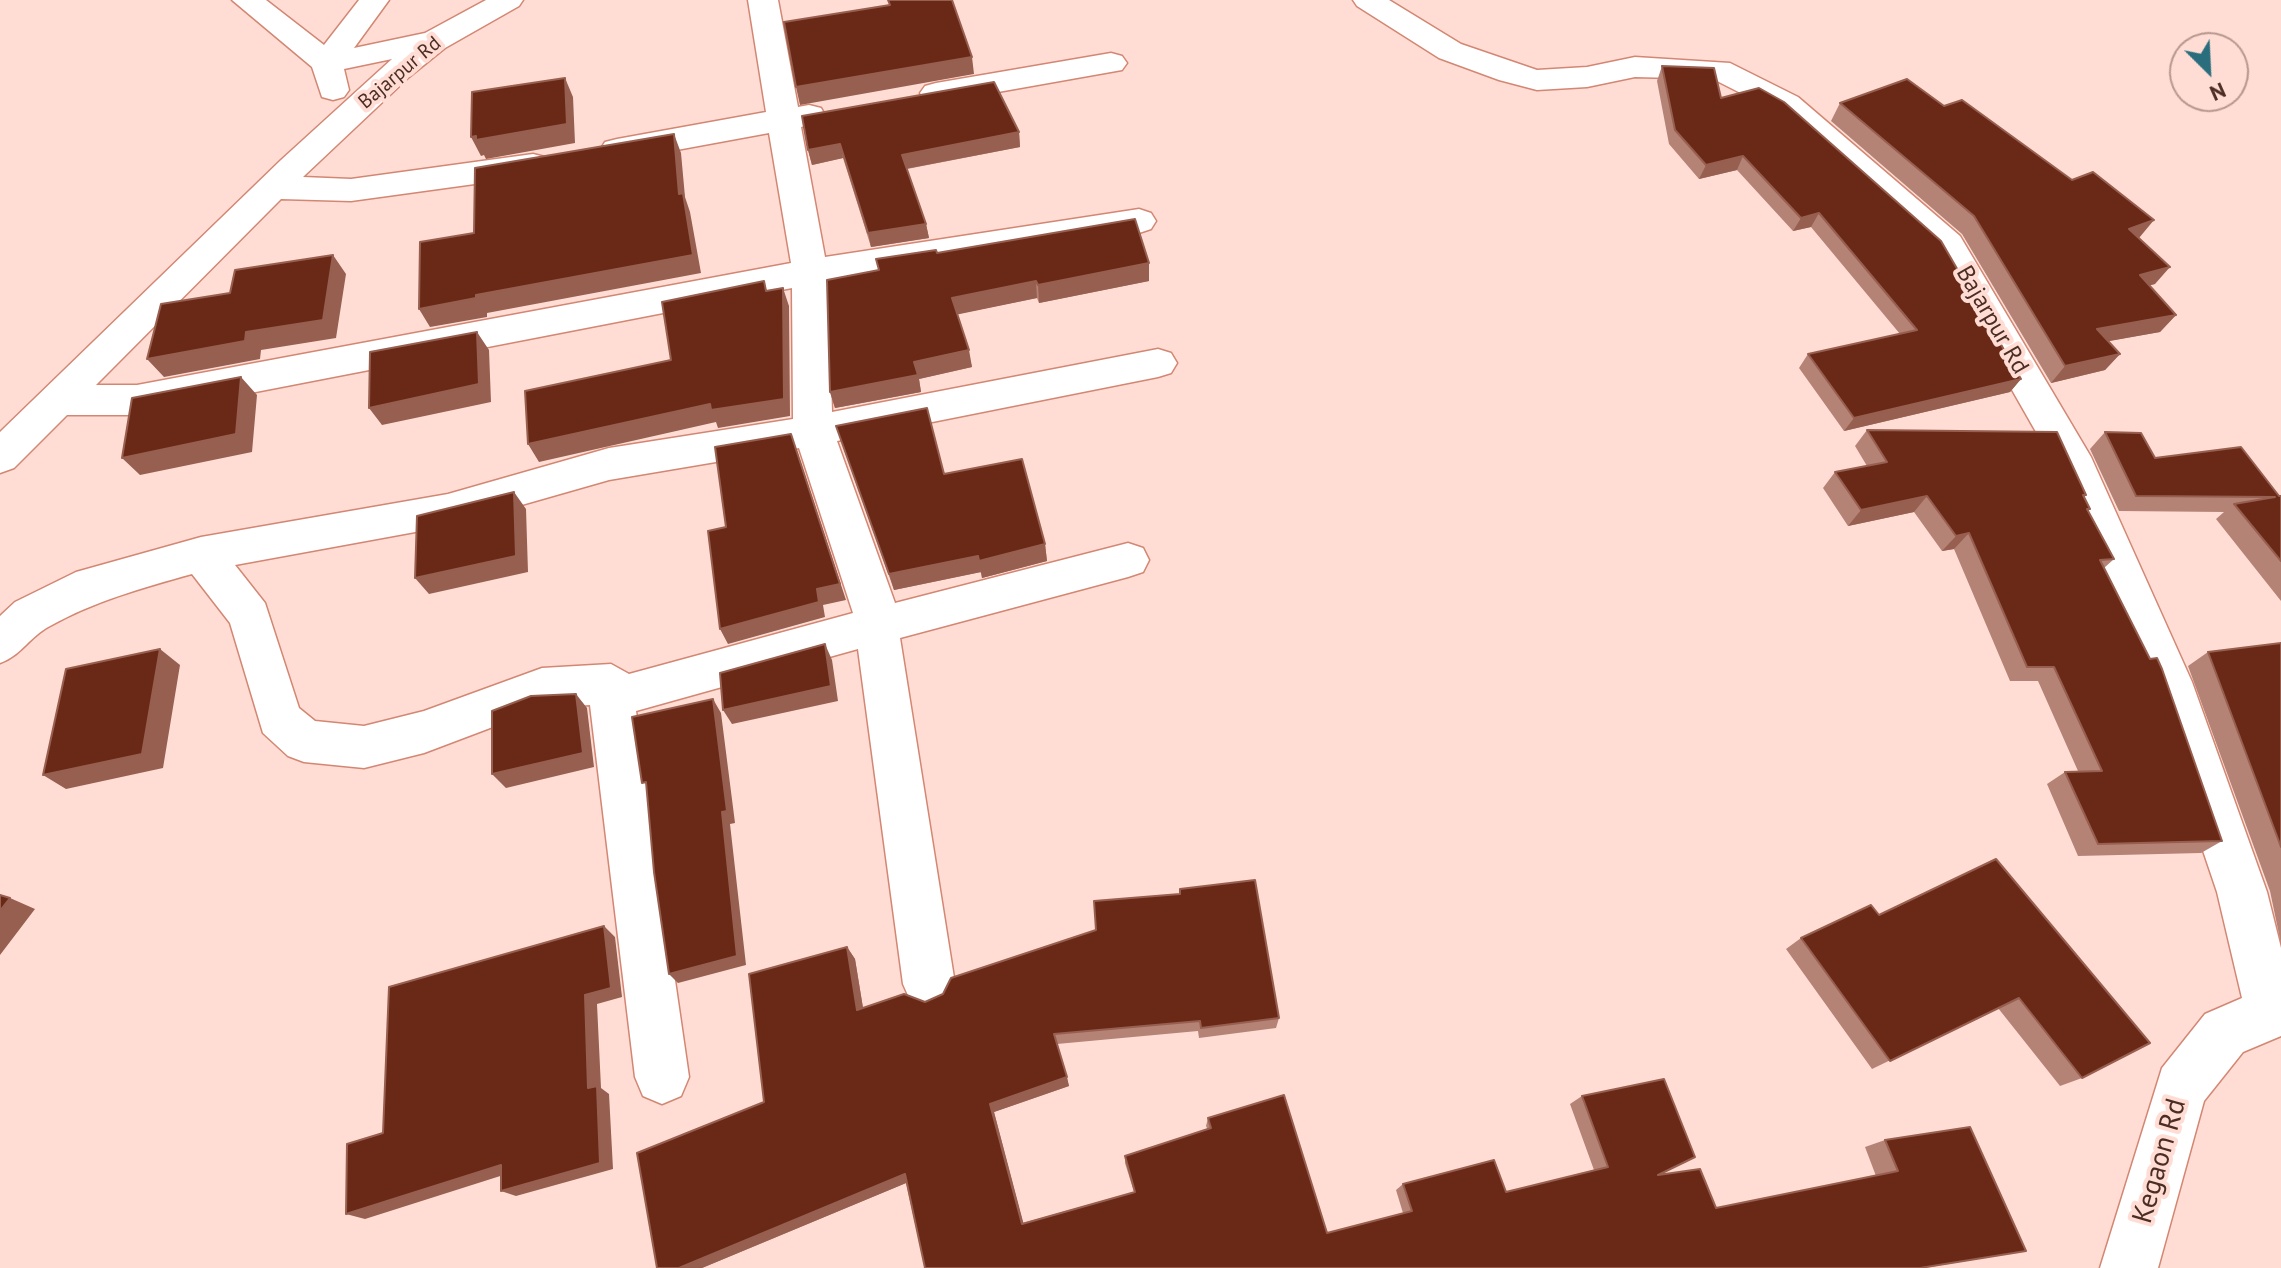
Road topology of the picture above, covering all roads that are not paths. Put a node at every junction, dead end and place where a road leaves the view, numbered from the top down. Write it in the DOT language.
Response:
graph roads {
  1 [pos="247,0"];
  2 [pos="374,0"];
  3 [pos="508,0"];
  4 [pos="763,0"];
  5 [pos="1368,0"];
  6 [pos="434,41"];
  7 [pos="327,63"];
  8 [pos="1111,63"];
  9 [pos="907,98"];
  10 [pos="845,109"];
  11 [pos="782,120"];
  12 [pos="337,128"];
  13 [pos="273,188"];
  14 [pos="1139,221"];
  15 [pos="810,272"];
  16 [pos="1158,363"];
  17 [pos="61,400"];
  18 [pos="813,431"];
  19 [pos="0,457"];
  20 [pos="201,554"];
  21 [pos="1128,560"];
  22 [pos="877,625"];
  23 [pos="0,644"];
  24 [pos="612,699"];
  25 [pos="929,984"];
  26 [pos="2276,1010"];
  27 [pos="662,1077"];
  28 [pos="2129,1268"];
  1 -- 7 [label="street"];
  2 -- 7 [label="street"];
  3 -- 6 [label="street, Bajarpur Rd"];
  4 -- 11 [label="street"];
  5 -- 26 [label="street, Bajarpur Rd"];
  6 -- 7 [label="street"];
  6 -- 12 [label="street, Bajarpur Rd"];
  7 -- 12 [label="street"];
  8 -- 9 [label="street"];
  10 -- 11 [label="street"];
  11 -- 13 [label="street"];
  11 -- 15 [label="street"];
  12 -- 13 [label="street, Bajarpur Rd"];
  13 -- 17 [label="street, Bajarpur Rd"];
  14 -- 15 [label="street"];
  15 -- 17 [label="street"];
  15 -- 18 [label="street"];
  16 -- 18 [label="street"];
  17 -- 19 [label="street, Bajarpur Rd"];
  18 -- 20 [label="street"];
  18 -- 22 [label="street"];
  20 -- 23 [label="street"];
  20 -- 24 [label="street"];
  21 -- 22 [label="street"];
  22 -- 24 [label="street"];
  22 -- 25 [label="street"];
  24 -- 27 [label="street"];
  26 -- 28 [label="street, Kegaon Rd"];
}
